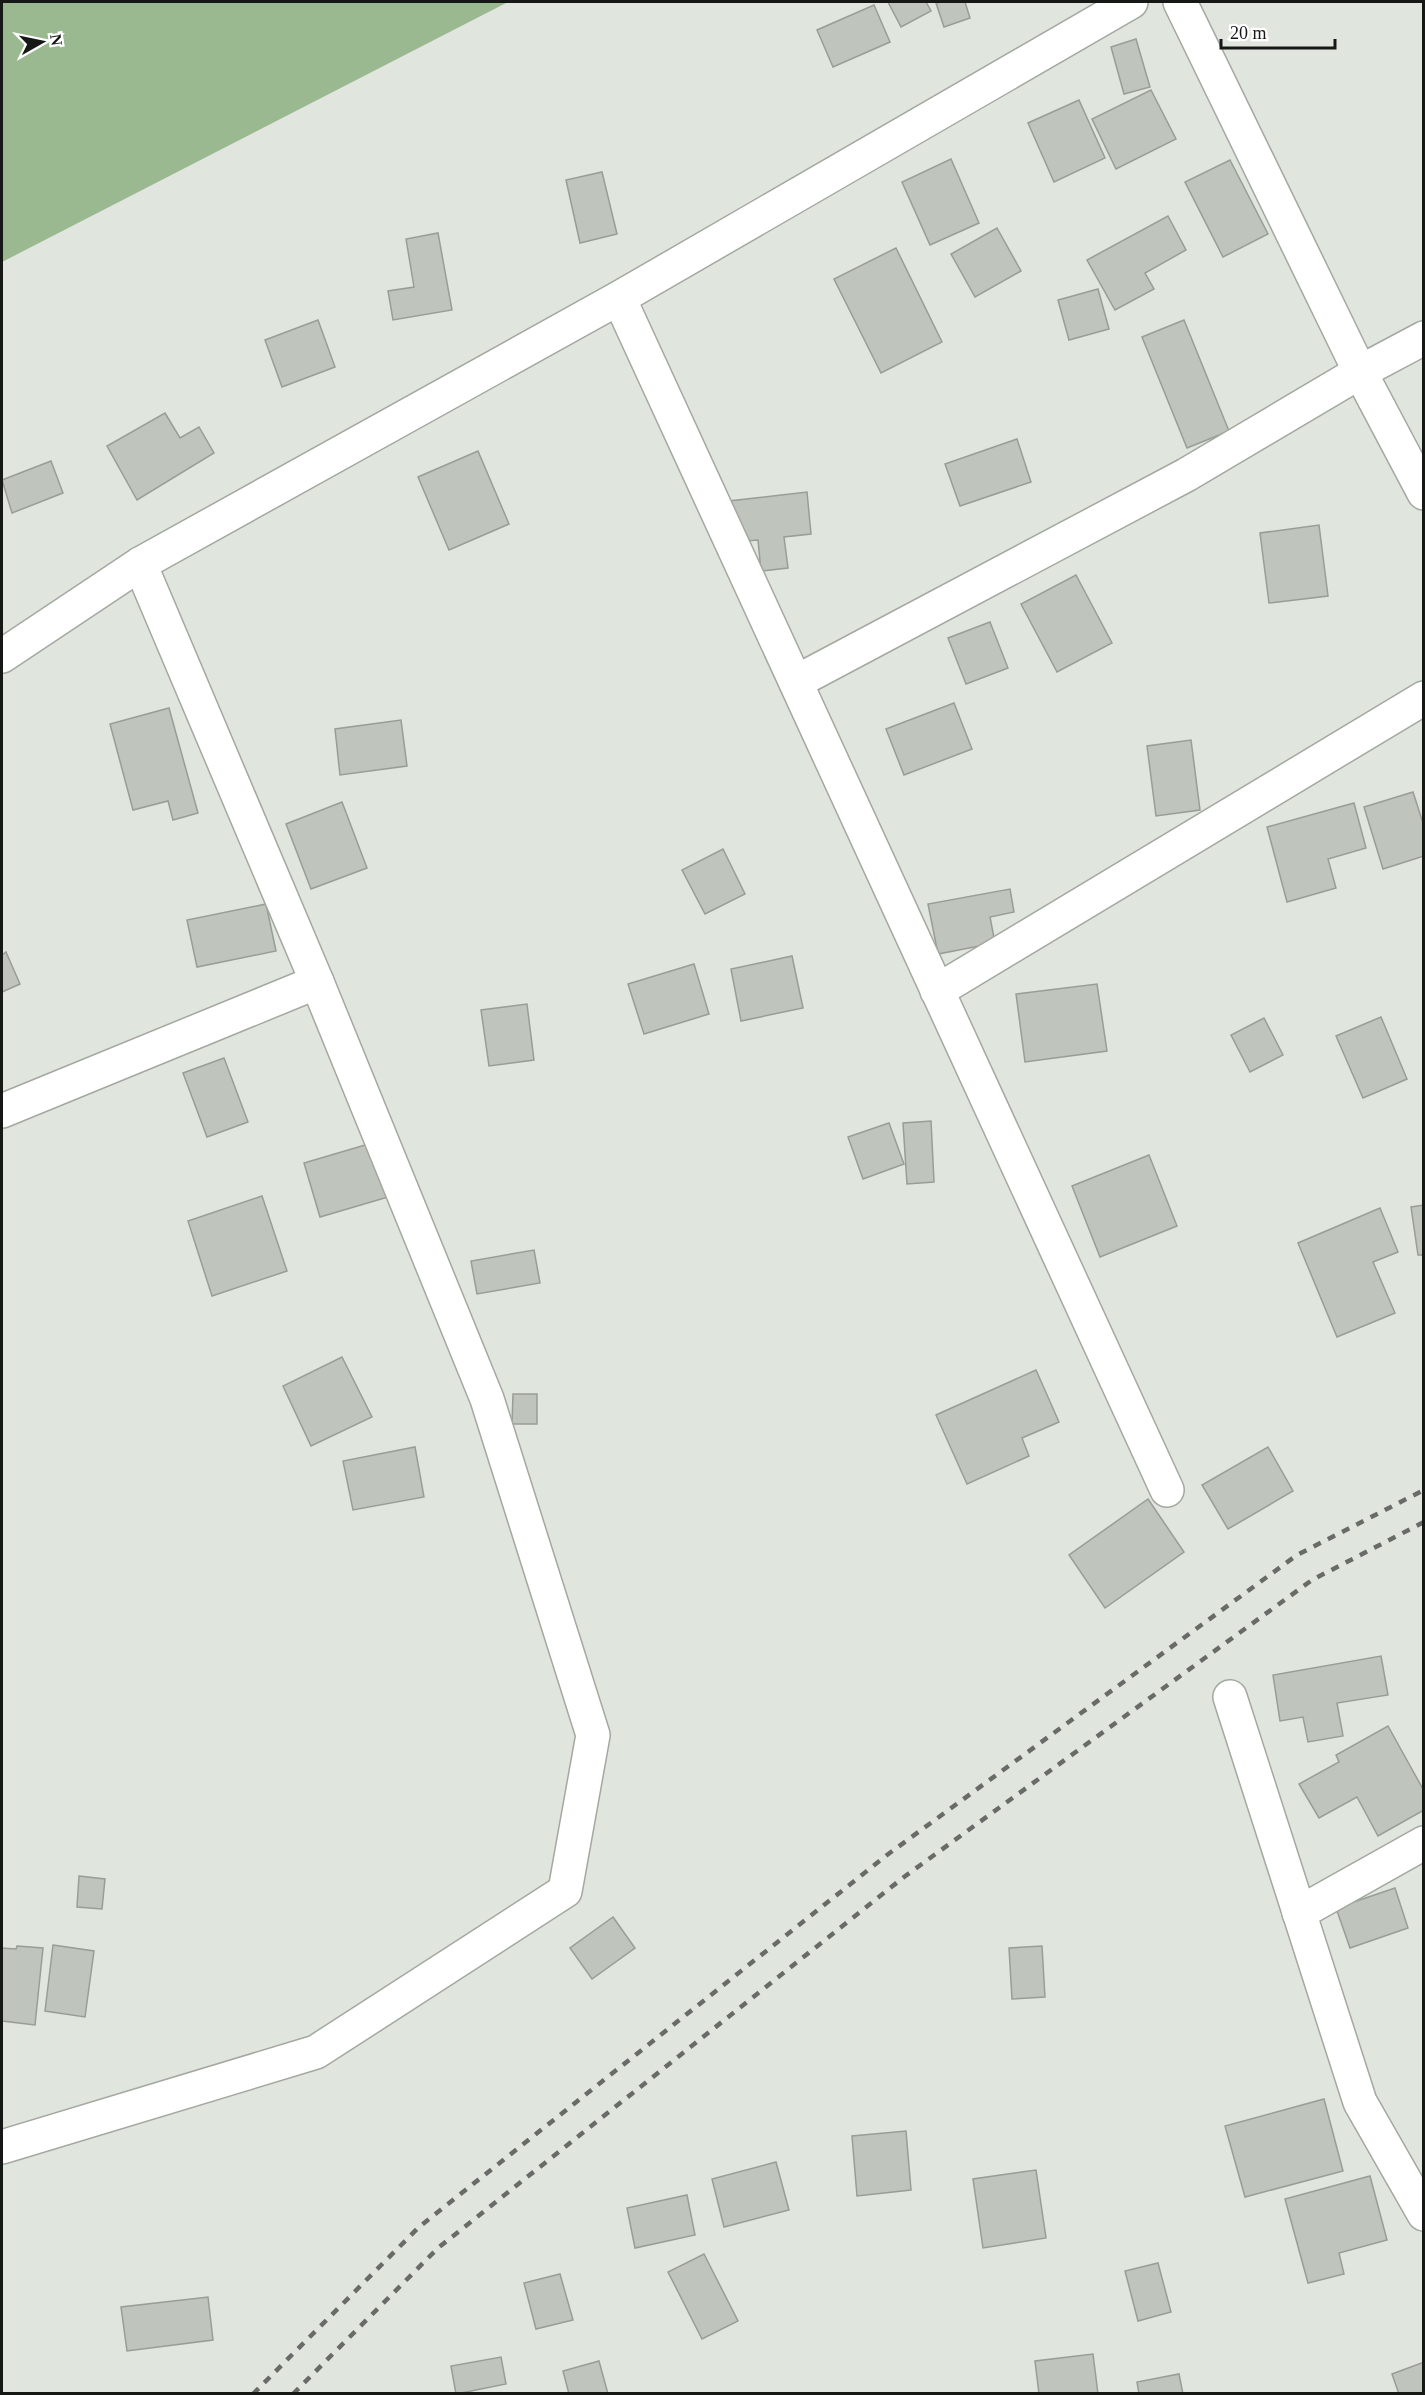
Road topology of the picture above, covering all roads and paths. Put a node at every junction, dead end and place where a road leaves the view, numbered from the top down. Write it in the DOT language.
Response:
graph roads {
  1 [pos="1131,2"];
  2 [pos="1180,2"];
  3 [pos="619,298"];
  4 [pos="1424,338"];
  5 [pos="1360,372"];
  6 [pos="1424,493"];
  7 [pos="140,564"];
  8 [pos="2,656"];
  9 [pos="796,682"];
  10 [pos="1424,698"];
  11 [pos="317,982"];
  12 [pos="937,991"];
  13 [pos="2,1111"];
  14 [pos="1167,1490"];
  15 [pos="1230,1697"];
  16 [pos="1424,1843"];
  17 [pos="1299,1913"];
  18 [pos="2,2147"];
  19 [pos="1424,2214"];
  1 -- 3 [label="street"];
  2 -- 5 [label="street"];
  3 -- 7 [label="street"];
  3 -- 9 [label="street"];
  4 -- 5 [label="street"];
  5 -- 6 [label="street"];
  5 -- 9 [label="street"];
  7 -- 8 [label="street"];
  7 -- 11 [label="street"];
  9 -- 12 [label="street"];
  10 -- 12 [label="street"];
  11 -- 13 [label="street"];
  11 -- 18 [label="street"];
  12 -- 14 [label="street"];
  15 -- 17 [label="street"];
  16 -- 17 [label="street"];
  17 -- 19 [label="street"];
}
